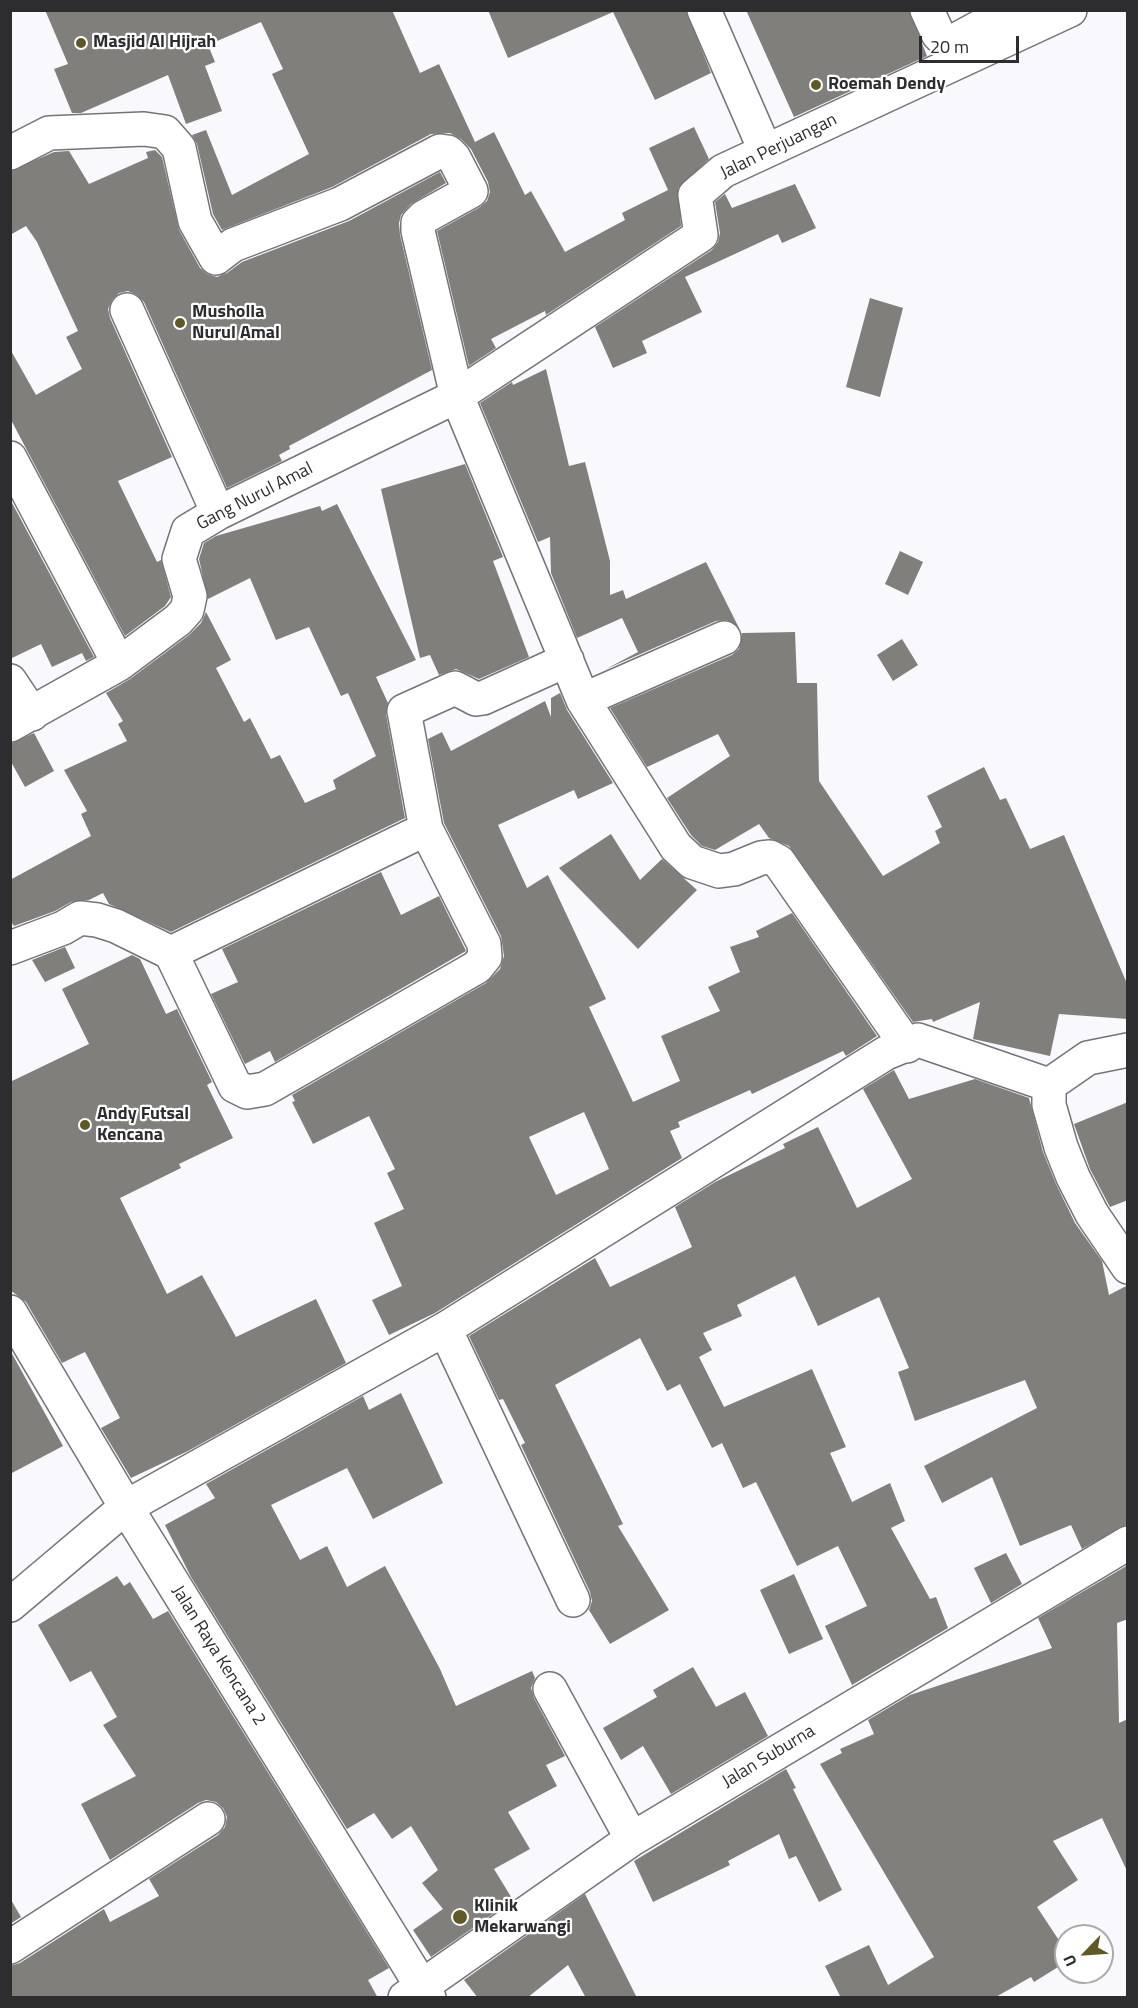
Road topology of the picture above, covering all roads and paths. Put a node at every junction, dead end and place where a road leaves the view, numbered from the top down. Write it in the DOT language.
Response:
graph roads {
  1 [pos="704,10"];
  2 [pos="927,10"];
  3 [pos="1011,10"];
  4 [pos="1070,10"];
  5 [pos="762,142"];
  6 [pos="10,153"];
  7 [pos="127,310"];
  8 [pos="457,396"];
  9 [pos="10,458"];
  10 [pos="218,513"];
  11 [pos="724,638"];
  12 [pos="567,660"];
  13 [pos="119,664"];
  14 [pos="10,681"];
  15 [pos="583,700"];
  16 [pos="21,720"];
  17 [pos="426,829"];
  18 [pos="10,948"];
  19 [pos="171,953"];
  20 [pos="907,1046"];
  21 [pos="1128,1050"];
  22 [pos="1049,1085"];
  23 [pos="1128,1267"];
  24 [pos="10,1312"];
  25 [pos="445,1329"];
  26 [pos="126,1507"];
  27 [pos="1128,1543"];
  28 [pos="573,1600"];
  29 [pos="10,1605"];
  30 [pos="550,1689"];
  31 [pos="208,1819"];
  32 [pos="632,1839"];
  33 [pos="10,1947"];
  34 [pos="418,1994"];
  1 -- 5 [label="street"];
  2 -- 3 [label="street"];
  4 -- 8 [label="street, Jalan Perjuangan"];
  6 -- 8 [label="street"];
  7 -- 10 [label="street"];
  8 -- 10 [label="street, Gang Nurul Amal"];
  8 -- 12 [label="street"];
  9 -- 13 [label="street"];
  10 -- 13 [label="street, Gang Nurul Amal"];
  11 -- 15 [label="street"];
  12 -- 15 [label="street"];
  12 -- 17 [label="street"];
  13 -- 16 [label="street, Gang Nurul Amal"];
  14 -- 16 [label="street"];
  15 -- 20 [label="street"];
  17 -- 19 [label="street"];
  17 -- 19 [label="street"];
  18 -- 19 [label="street"];
  20 -- 22 [label="street"];
  20 -- 25 [label="street"];
  21 -- 22 [label="street"];
  22 -- 23 [label="street"];
  24 -- 26 [label="street, Jalan Raya Kencana 2"];
  25 -- 26 [label="street"];
  25 -- 28 [label="street"];
  26 -- 29 [label="street"];
  26 -- 34 [label="street, Jalan Raya Kencana 2"];
  27 -- 32 [label="street, Jalan Suburna"];
  30 -- 32 [label="street"];
  31 -- 33 [label="street"];
  32 -- 34 [label="street, Jalan Suburna"];
}
